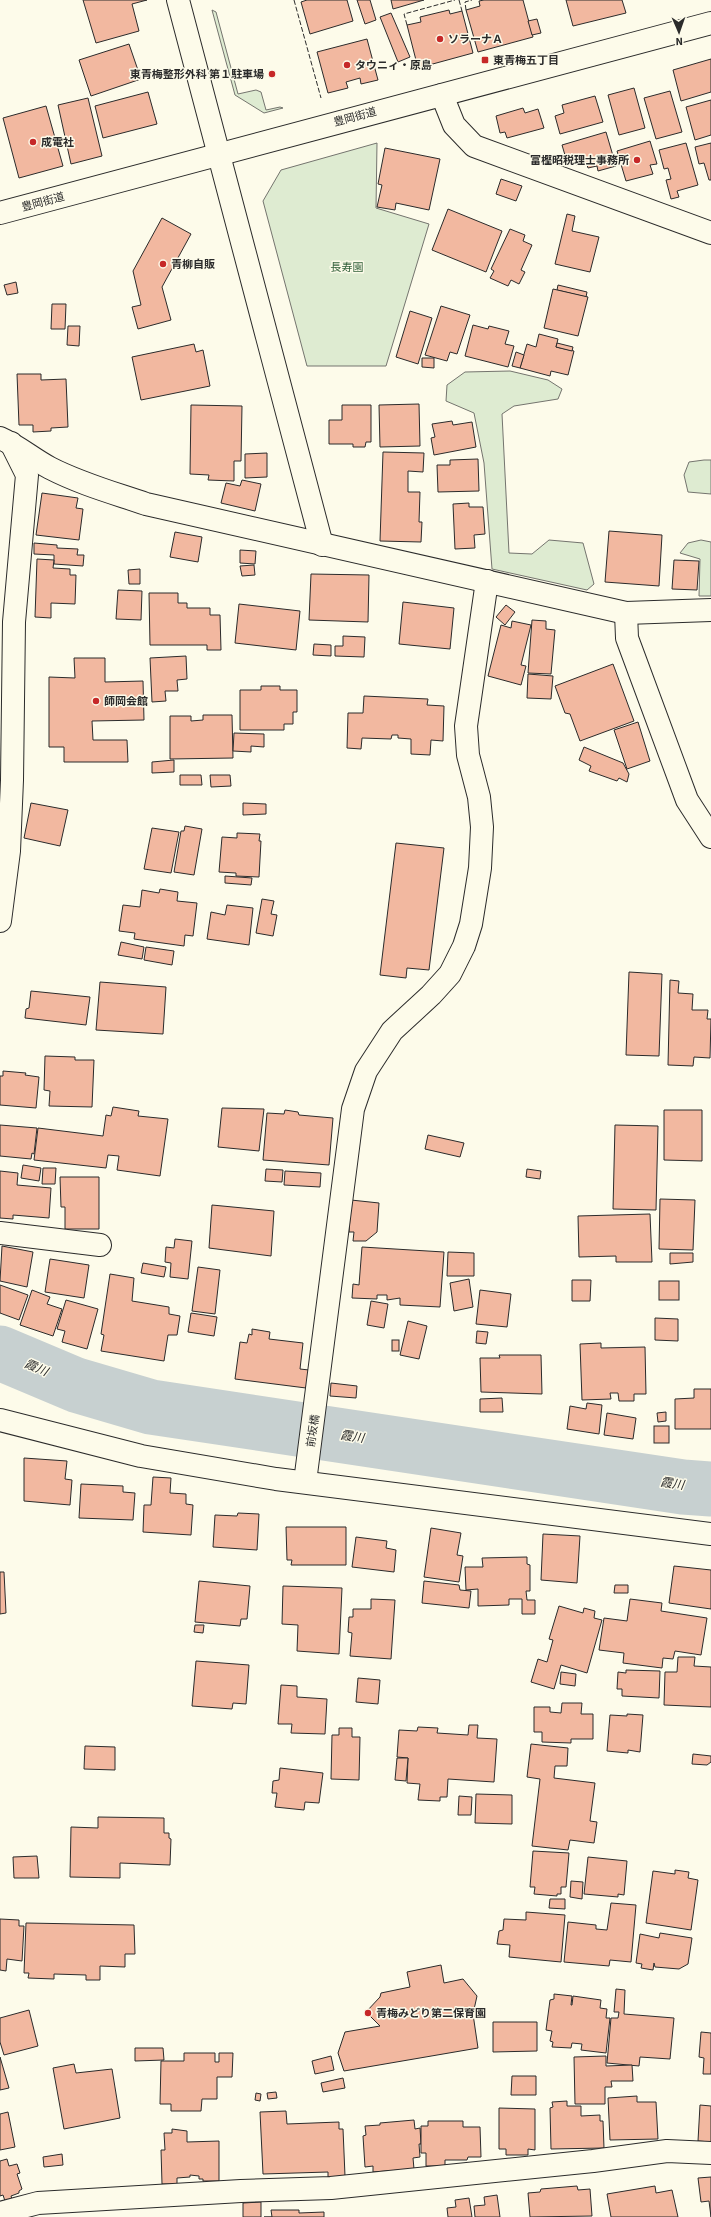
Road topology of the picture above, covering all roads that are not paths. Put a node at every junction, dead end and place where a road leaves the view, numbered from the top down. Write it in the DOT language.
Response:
graph roads {
  1 [pos="178,0"];
  2 [pos="711,23"];
  3 [pos="442,95"];
  4 [pos="219,155"];
  5 [pos="0,213"];
  6 [pos="711,233"];
  7 [pos="4,437"];
  8 [pos="322,544"];
  9 [pos="487,581"];
  10 [pos="711,610"];
  11 [pos="626,613"];
  12 [pos="711,837"];
  13 [pos="0,921"];
  14 [pos="0,1233"];
  15 [pos="100,1245"];
  16 [pos="0,1420"];
  17 [pos="305,1482"];
  18 [pos="711,1534"];
  19 [pos="711,2153"];
  20 [pos="0,2213"];
  1 -- 4 [label="street"];
  2 -- 3 [label="street, 豊岡街道"];
  3 -- 4 [label="street, 豊岡街道"];
  3 -- 6 [label="street"];
  4 -- 5 [label="street, 豊岡街道"];
  4 -- 8 [label="street"];
  7 -- 8 [label="street"];
  7 -- 13 [label="street"];
  8 -- 9 [label="street"];
  9 -- 11 [label="street"];
  9 -- 17 [label="street, 前坂橋"];
  10 -- 11 [label="street"];
  11 -- 12 [label="street"];
  14 -- 15 [label="street"];
  16 -- 17 [label="street"];
  17 -- 18 [label="street"];
  19 -- 20 [label="street"];
}
